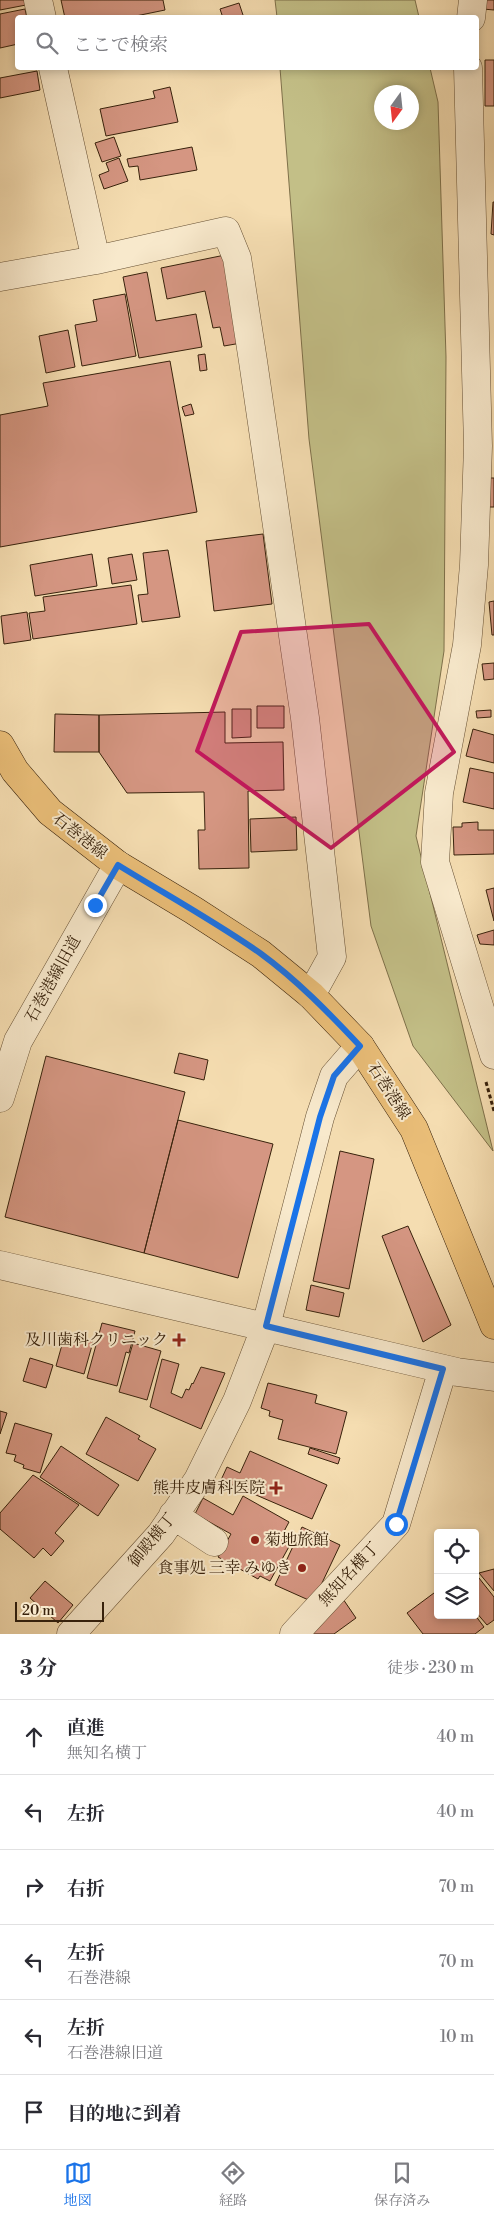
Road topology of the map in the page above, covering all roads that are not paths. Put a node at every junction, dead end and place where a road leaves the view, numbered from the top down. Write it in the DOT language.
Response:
graph roads {
  1 [pos="38,0"];
  2 [pos="473,0"];
  3 [pos="41,15"];
  4 [pos="471,15"];
  5 [pos="53,70"];
  6 [pos="468,70"];
  7 [pos="96,260"];
  8 [pos="0,277"];
  9 [pos="484,564"];
  10 [pos="0,745"];
  11 [pos="118,865"];
  12 [pos="311,995"];
  13 [pos="360,1046"];
  14 [pos="494,1055"];
  15 [pos="0,1098"];
  16 [pos="0,1265"];
  17 [pos="487,1287"];
  18 [pos="494,1325"];
  19 [pos="266,1326"];
  20 [pos="443,1369"];
  21 [pos="494,1377"];
  22 [pos="174,1515"];
  23 [pos="214,1542"];
  24 [pos="71,1634"];
  25 [pos="294,1634"];
  1 -- 3 [label="street"];
  2 -- 4 [label="street"];
  5 -- 7 [label="street"];
  6 -- 9 [label="street"];
  7 -- 8 [label="street"];
  7 -- 12 [label="street"];
  9 -- 14 [label="street"];
  10 -- 11 [label="main road, 石巻港線"];
  11 -- 12 [label="main road, 石巻港線"];
  11 -- 15 [label="street, 石巻港線旧道"];
  12 -- 13 [label="main road, 石巻港線"];
  13 -- 17 [label="main road, 石巻港線"];
  13 -- 19 [label="street, 御殿横丁"];
  16 -- 19 [label="street"];
  17 -- 18 [label="main road, 石巻港線"];
  19 -- 20 [label="street"];
  19 -- 22 [label="street, 御殿横丁"];
  20 -- 21 [label="street"];
  20 -- 25 [label="street, 無知名横丁"];
  22 -- 23 [label="street"];
  22 -- 24 [label="street, 御殿横丁"];
}
